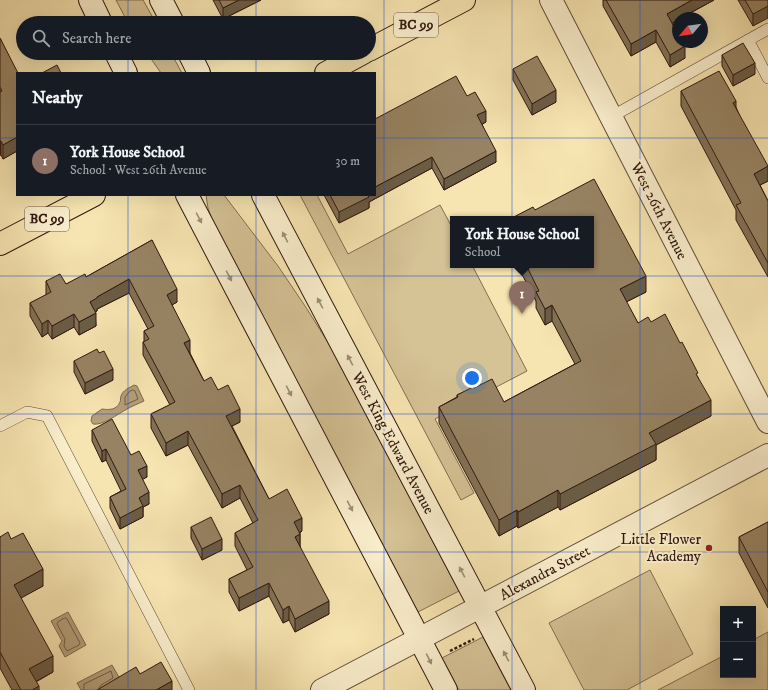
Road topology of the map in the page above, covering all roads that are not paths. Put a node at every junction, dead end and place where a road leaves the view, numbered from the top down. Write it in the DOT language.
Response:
graph roads {
  1 [pos="90,0"];
  2 [pos="161,0"];
  3 [pos="464,0"];
  4 [pos="551,0"];
  5 [pos="98,16"];
  6 [pos="169,16"];
  7 [pos="768,30"];
  8 [pos="748,40"];
  9 [pos="376,46"];
  10 [pos="120,60"];
  11 [pos="192,60"];
  12 [pos="351,60"];
  13 [pos="126,72"];
  14 [pos="198,72"];
  15 [pos="328,72"];
  16 [pos="768,78"];
  17 [pos="611,117"];
  18 [pos="92,196"];
  19 [pos="188,196"];
  20 [pos="264,196"];
  21 [pos="0,244"];
  22 [pos="768,422"];
  23 [pos="0,426"];
  24 [pos="768,455"];
  25 [pos="480,607"];
  26 [pos="419,639"];
  27 [pos="189,690"];
  28 [pos="322,690"];
  29 [pos="446,690"];
  30 [pos="524,690"];
  1 -- 5 [label="main road"];
  2 -- 6 [label="main road"];
  3 -- 9 [label="highway, BC 99"];
  4 -- 17 [label="main road, West 26th Avenue"];
  7 -- 8 [label="lane"];
  8 -- 16 [label="lane"];
  8 -- 17 [label="lane"];
  10 -- 13 [label="main road"];
  11 -- 14 [label="main road"];
  12 -- 15 [label="highway"];
  17 -- 22 [label="main road, West 26th Avenue"];
  18 -- 21 [label="highway, BC 99"];
  19 -- 26 [label="main road, one-way"];
  25 -- 20 [label="main road, West King Edward Avenue, one-way"];
  23 -- 27 [label="lane"];
  24 -- 25 [label="main road, Alexandra Street"];
  25 -- 26 [label="main road, Alexandra Street"];
  30 -- 25 [label="main road, West King Edward Avenue, one-way"];
  26 -- 28 [label="main road, Alexandra Street"];
  26 -- 29 [label="main road, one-way"];
}
